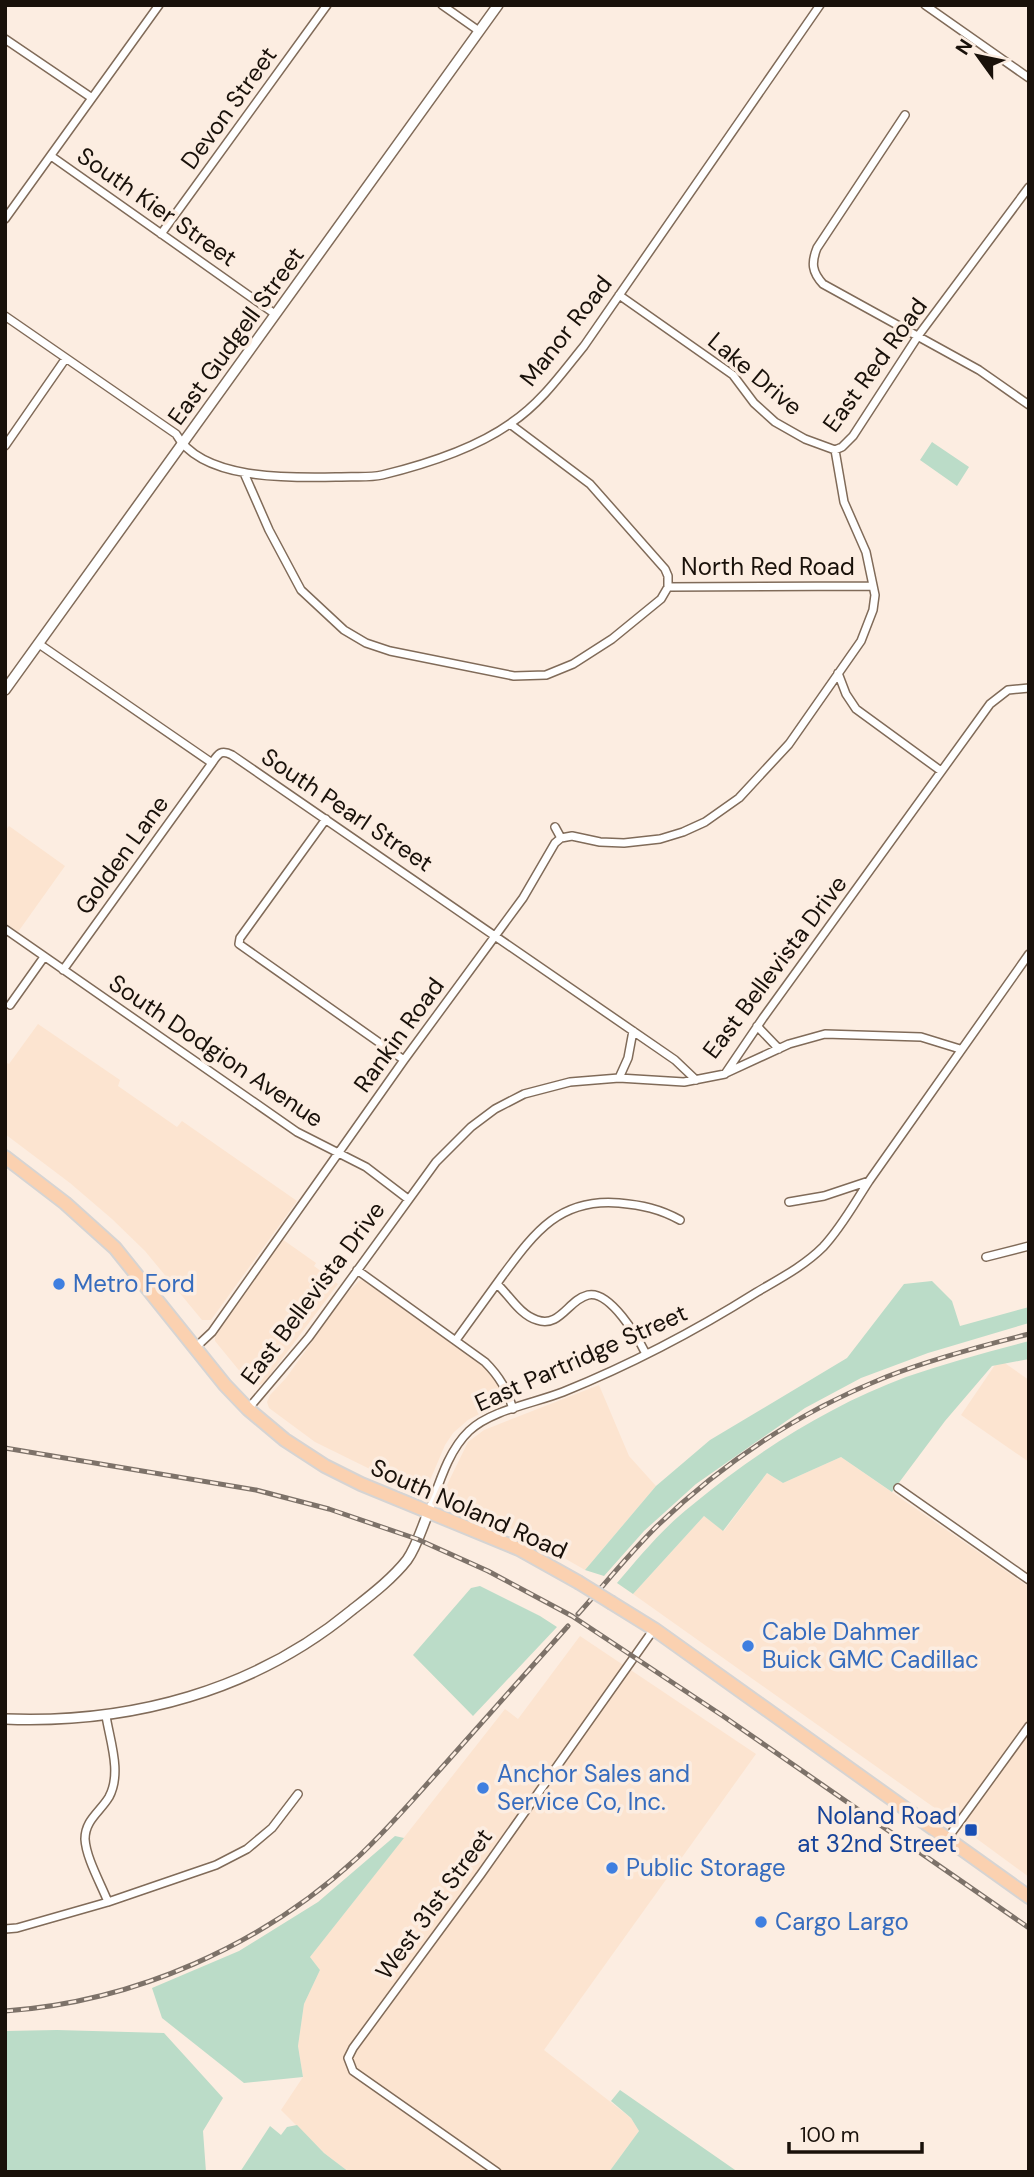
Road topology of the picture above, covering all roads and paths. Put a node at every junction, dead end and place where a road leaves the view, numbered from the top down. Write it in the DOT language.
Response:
graph roads {
  1 [pos="159,5"];
  2 [pos="327,5"];
  3 [pos="442,5"];
  4 [pos="498,5"];
  5 [pos="820,5"];
  6 [pos="925,5"];
  7 [pos="479,31"];
  8 [pos="5,39"];
  9 [pos="1029,78"];
  10 [pos="92,98"];
  11 [pos="905,116"];
  12 [pos="51,156"];
  13 [pos="1029,187"];
  14 [pos="5,219"];
  15 [pos="162,234"];
  16 [pos="619,295"];
  17 [pos="275,314"];
  18 [pos="5,316"];
  19 [pos="918,336"];
  20 [pos="66,358"];
  21 [pos="1029,405"];
  22 [pos="510,424"];
  23 [pos="182,445"];
  24 [pos="5,446"];
  25 [pos="835,450"];
  26 [pos="244,473"];
  27 [pos="873,586"];
  28 [pos="668,587"];
  29 [pos="39,644"];
  30 [pos="838,674"];
  31 [pos="1029,688"];
  32 [pos="5,690"];
  33 [pos="212,763"];
  34 [pos="941,771"];
  35 [pos="326,819"];
  36 [pos="555,827"];
  37 [pos="561,838"];
  38 [pos="5,929"];
  39 [pos="495,934"];
  40 [pos="1029,954"];
  41 [pos="44,957"];
  42 [pos="63,970"];
  43 [pos="10,1005"];
  44 [pos="757,1026"];
  45 [pos="633,1031"];
  46 [pos="779,1049"];
  47 [pos="960,1049"];
  48 [pos="404,1060"];
  49 [pos="725,1073"];
  50 [pos="619,1078"];
  51 [pos="696,1080"];
  52 [pos="338,1153"];
  53 [pos="5,1157"];
  54 [pos="869,1181"];
  55 [pos="408,1199"];
  56 [pos="789,1202"];
  57 [pos="680,1220"];
  58 [pos="1029,1246"];
  59 [pos="986,1256"];
  60 [pos="358,1270"];
  61 [pos="497,1283"];
  62 [pos="456,1340"];
  63 [pos="195,1348"];
  64 [pos="646,1354"];
  65 [pos="248,1409"];
  66 [pos="513,1409"];
  67 [pos="898,1488"];
  68 [pos="429,1511"];
  69 [pos="1029,1580"];
  70 [pos="654,1629"];
  71 [pos="106,1716"];
  72 [pos="5,1719"];
  73 [pos="1029,1726"];
  74 [pos="298,1794"];
  75 [pos="947,1839"];
  76 [pos="1029,1897"];
  77 [pos="108,1902"];
  78 [pos="5,1929"];
  79 [pos="497,2172"];
  1 -- 10 [label="street"];
  2 -- 15 [label="street, Devon Street"];
  3 -- 7 [label="street"];
  4 -- 7 [label="street, East Gudgell Street"];
  5 -- 16 [label="street, Manor Road"];
  6 -- 9 [label="street"];
  7 -- 17 [label="street, East Gudgell Street"];
  8 -- 10 [label="street"];
  10 -- 12 [label="street"];
  11 -- 19 [label="street"];
  12 -- 14 [label="street"];
  12 -- 15 [label="street, South Kier Street"];
  13 -- 19 [label="street, East Red Road"];
  15 -- 17 [label="street, South Kier Street"];
  16 -- 22 [label="street, Manor Road"];
  16 -- 25 [label="street, Lake Drive"];
  17 -- 23 [label="street, East Gudgell Street"];
  18 -- 20 [label="street, Manor Road"];
  19 -- 21 [label="street"];
  19 -- 25 [label="street, East Red Road"];
  20 -- 23 [label="street, Manor Road"];
  20 -- 24 [label="street"];
  22 -- 26 [label="street, Manor Road"];
  22 -- 28 [label="street"];
  23 -- 26 [label="street, Manor Road"];
  23 -- 29 [label="street, East Gudgell Street"];
  25 -- 27 [label="street, East Red Road"];
  26 -- 28 [label="street, North Red Road"];
  27 -- 28 [label="street, North Red Road"];
  27 -- 30 [label="street, East Red Road"];
  29 -- 32 [label="street, East Gudgell Street"];
  29 -- 33 [label="street"];
  30 -- 34 [label="street"];
  30 -- 37 [label="street, East Red Road"];
  31 -- 34 [label="street, East Bellevista Drive"];
  33 -- 35 [label="street, South Pearl Street"];
  33 -- 42 [label="street, Golden Lane"];
  34 -- 44 [label="street, East Bellevista Drive"];
  35 -- 39 [label="street, South Pearl Street"];
  35 -- 48 [label="street"];
  36 -- 37 [label="street"];
  37 -- 39 [label="street, Rankin Road"];
  38 -- 41 [label="street, South Dodgion Avenue"];
  39 -- 45 [label="street, South Pearl Street"];
  39 -- 48 [label="street, Rankin Road"];
  40 -- 47 [label="street, East Partridge Street"];
  41 -- 42 [label="street, South Dodgion Avenue"];
  41 -- 43 [label="street"];
  42 -- 52 [label="street, South Dodgion Avenue"];
  44 -- 46 [label="street"];
  44 -- 49 [label="street, East Bellevista Drive"];
  45 -- 50 [label="street"];
  45 -- 51 [label="street, South Pearl Street"];
  46 -- 47 [label="street"];
  46 -- 49 [label="street"];
  47 -- 54 [label="street, East Partridge Street"];
  48 -- 52 [label="street, Rankin Road"];
  49 -- 51 [label="street, East Bellevista Drive"];
  50 -- 51 [label="street, East Bellevista Drive"];
  50 -- 55 [label="street, East Bellevista Drive"];
  52 -- 55 [label="street, South Dodgion Avenue"];
  52 -- 63 [label="street, Rankin Road"];
  53 -- 63 [label="main road, South Noland Road"];
  54 -- 56 [label="street"];
  54 -- 64 [label="street, East Partridge Street"];
  55 -- 60 [label="street, East Bellevista Drive"];
  57 -- 61 [label="street"];
  58 -- 59 [label="street"];
  60 -- 62 [label="street"];
  60 -- 65 [label="street, East Bellevista Drive"];
  61 -- 62 [label="street"];
  61 -- 64 [label="street"];
  62 -- 66 [label="street"];
  63 -- 65 [label="main road, South Noland Road"];
  64 -- 66 [label="street, East Partridge Street"];
  65 -- 68 [label="main road, South Noland Road"];
  66 -- 68 [label="street, East Partridge Street"];
  67 -- 69 [label="street"];
  68 -- 70 [label="main road, South Noland Road, bridge"];
  68 -- 71 [label="street"];
  70 -- 75 [label="main road, South Noland Road"];
  70 -- 79 [label="street, West 31st Street"];
  71 -- 72 [label="street"];
  71 -- 77 [label="street"];
  73 -- 75 [label="street"];
  74 -- 77 [label="street"];
  75 -- 76 [label="main road, South Noland Road"];
  77 -- 78 [label="street"];
}
